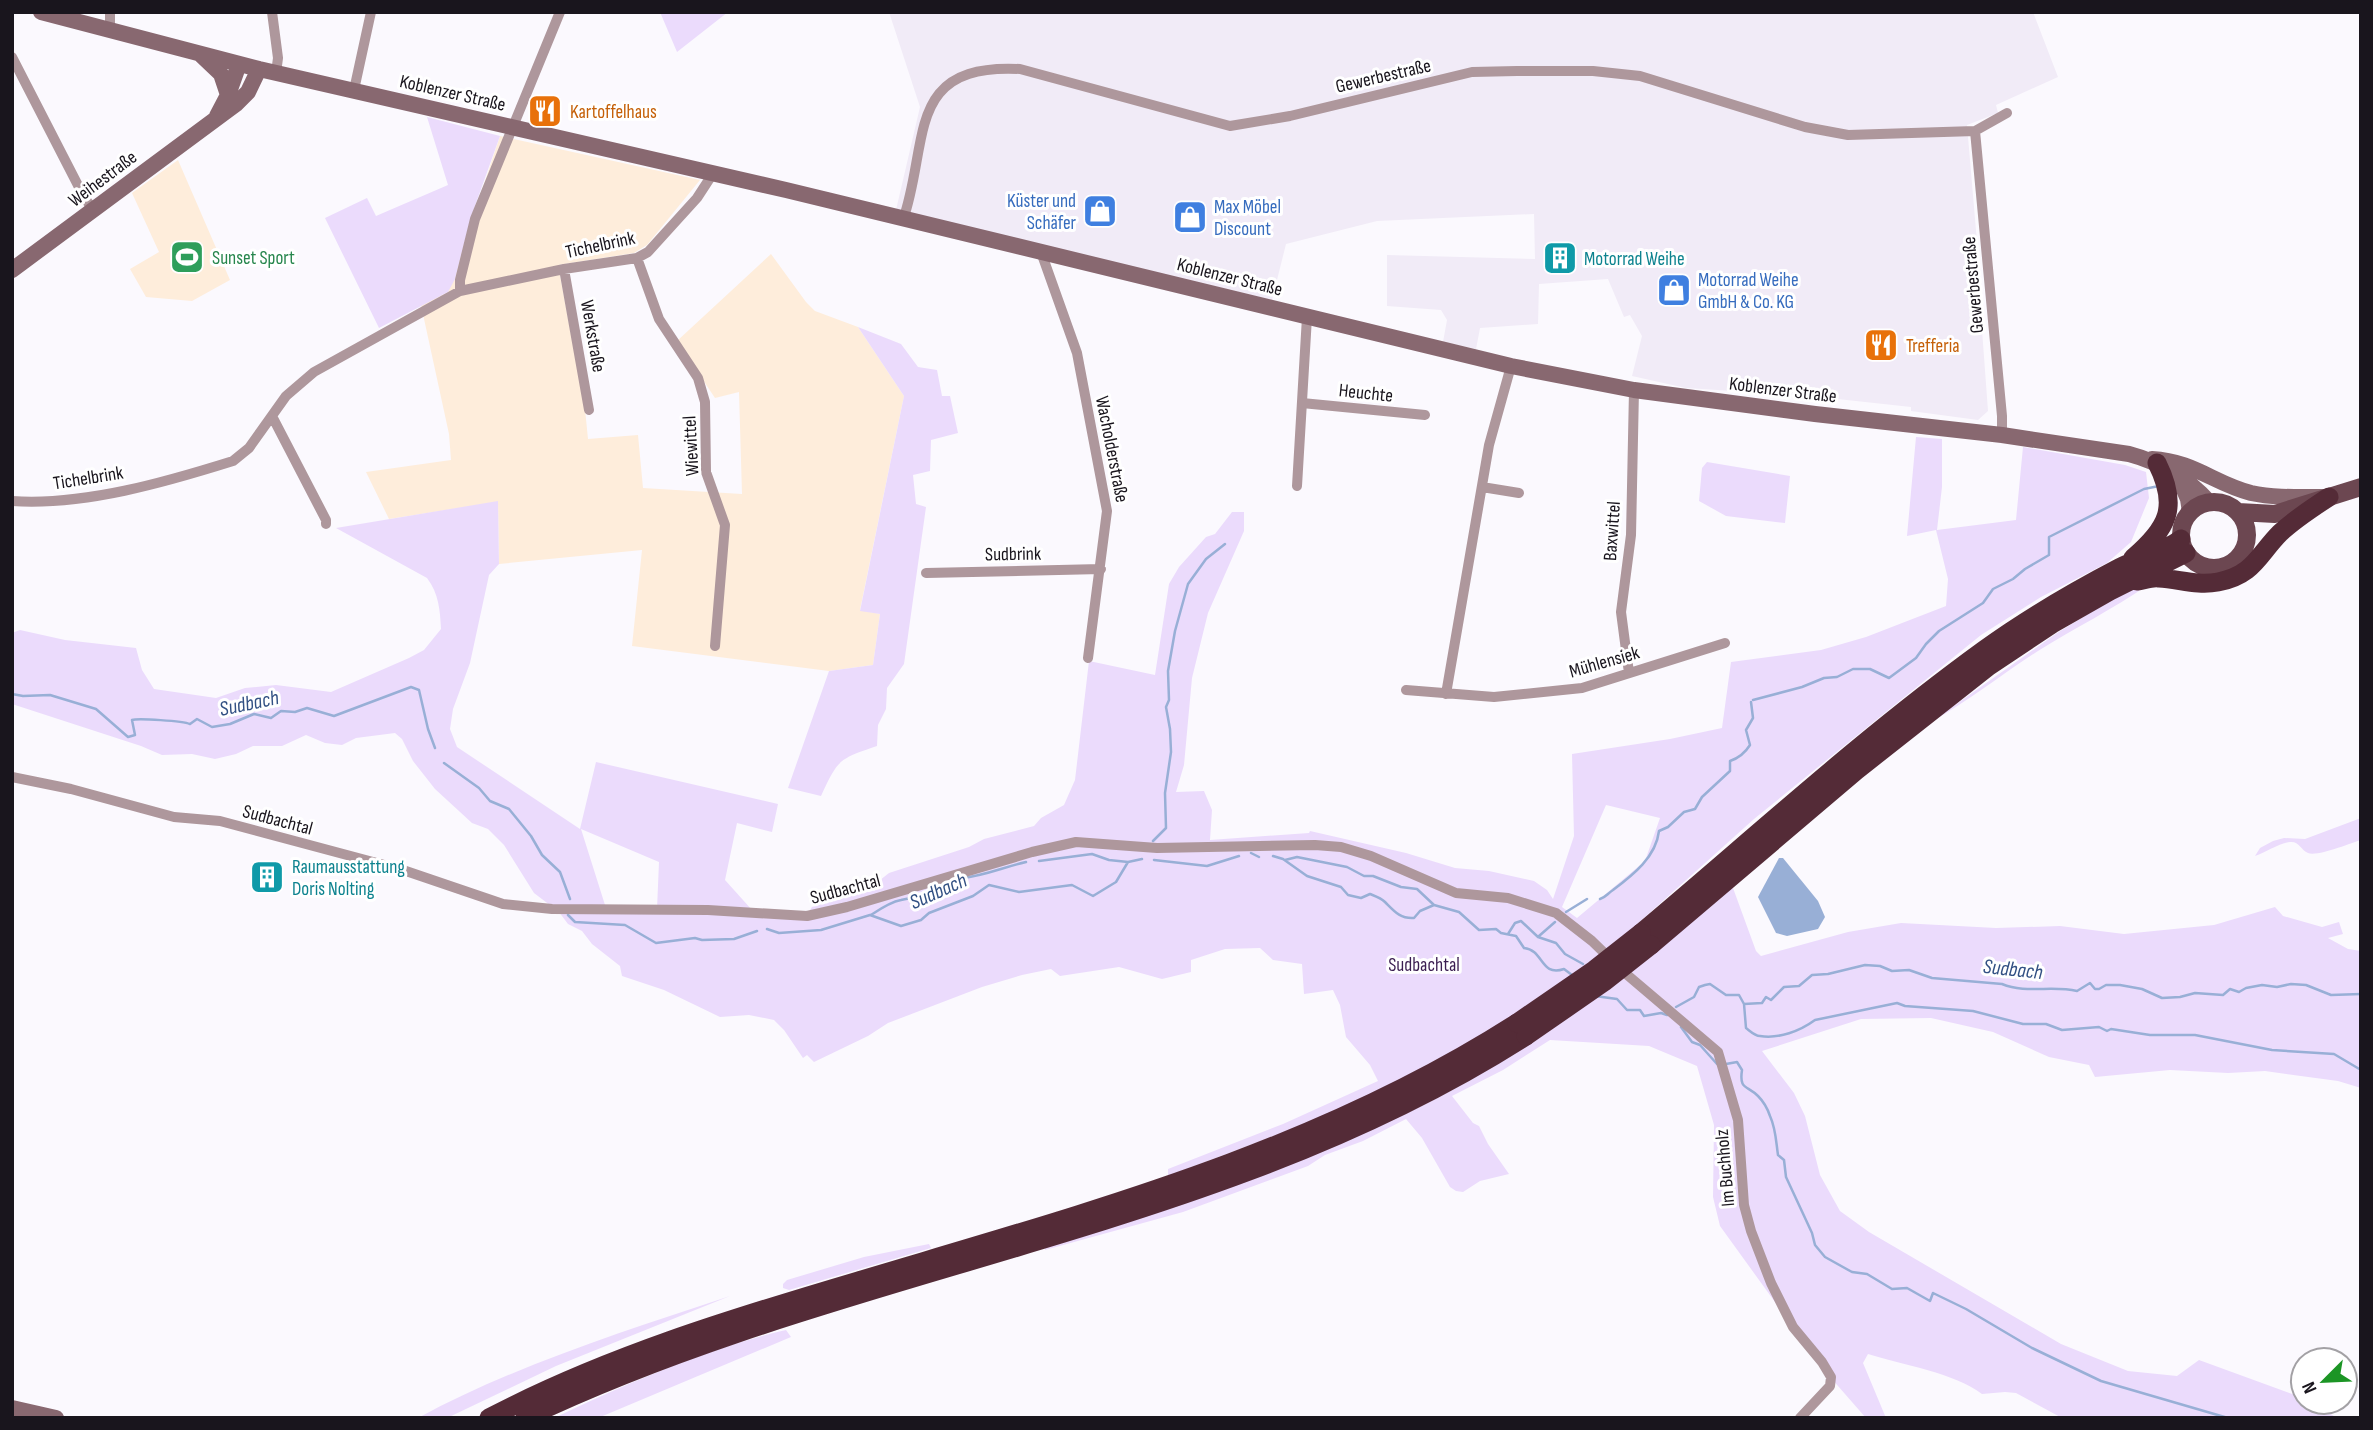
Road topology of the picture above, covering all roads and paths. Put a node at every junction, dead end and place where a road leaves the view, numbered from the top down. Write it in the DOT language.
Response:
graph roads {
  1 [pos="41,12"];
  2 [pos="110,12"];
  3 [pos="272,12"];
  4 [pos="371,12"];
  5 [pos="560,12"];
  6 [pos="110,30"];
  7 [pos="199,54"];
  8 [pos="12,57"];
  9 [pos="239,64"];
  10 [pos="259,69"];
  11 [pos="276,73"];
  12 [pos="354,90"];
  13 [pos="228,95"];
  14 [pos="2007,113"];
  15 [pos="216,118"];
  16 [pos="513,127"];
  17 [pos="1975,131"];
  18 [pos="712,174"];
  19 [pos="94,211"];
  20 [pos="904,220"];
  21 [pos="1041,251"];
  22 [pos="637,258"];
  23 [pos="564,269"];
  24 [pos="12,270"];
  25 [pos="460,291"];
  26 [pos="1307,317"];
  27 [pos="1511,366"];
  28 [pos="1634,390"];
  29 [pos="1303,403"];
  30 [pos="589,410"];
  31 [pos="1426,415"];
  32 [pos="272,418"];
  33 [pos="2002,435"];
  34 [pos="2152,461"];
  35 [pos="2179,478"];
  36 [pos="1297,486"];
  37 [pos="1482,487"];
  38 [pos="2361,487"];
  39 [pos="1519,493"];
  40 [pos="2329,497"];
  41 [pos="12,501"];
  42 [pos="2208,502"];
  43 [pos="2190,512"];
  44 [pos="2238,512"];
  45 [pos="2275,514"];
  46 [pos="326,524"];
  47 [pos="2247,539"];
  48 [pos="2184,546"];
  49 [pos="2124,566"];
  50 [pos="1101,569"];
  51 [pos="926,573"];
  52 [pos="2110,591"];
  53 [pos="1725,643"];
  54 [pos="715,646"];
  55 [pos="1088,658"];
  56 [pos="1629,673"];
  57 [pos="1406,690"];
  58 [pos="1446,694"];
  59 [pos="12,777"];
  60 [pos="1646,939"];
  61 [pos="1592,941"];
  62 [pos="1521,1029"];
  63 [pos="12,1408"];
  64 [pos="56,1418"];
  65 [pos="489,1418"];
  66 [pos="525,1418"];
  67 [pos="1800,1418"];
  1 -- 6 [label="main road, Koblenzer Straße"];
  2 -- 6 [label="street"];
  3 -- 11 [label="street"];
  4 -- 12 [label="street"];
  5 -- 16 [label="street"];
  6 -- 7 [label="main road, Koblenzer Straße"];
  7 -- 9 [label="main road, Koblenzer Straße"];
  7 -- 13 [label="main road"];
  8 -- 19 [label="street"];
  9 -- 10 [label="main road, Koblenzer Straße"];
  9 -- 13 [label="main road, Weihestraße"];
  10 -- 11 [label="main road, Koblenzer Straße"];
  10 -- 15 [label="main road, Weihestraße"];
  11 -- 12 [label="main road, Koblenzer Straße"];
  12 -- 16 [label="main road, Koblenzer Straße"];
  13 -- 15 [label="main road, Weihestraße"];
  14 -- 17 [label="street, Gewerbestraße"];
  15 -- 19 [label="main road, Weihestraße"];
  16 -- 18 [label="main road, Koblenzer Straße"];
  16 -- 25 [label="street"];
  17 -- 20 [label="street, Gewerbestraße"];
  17 -- 33 [label="street, Gewerbestraße"];
  18 -- 20 [label="main road, Koblenzer Straße"];
  18 -- 22 [label="street, Tichelbrink"];
  19 -- 24 [label="main road, Weihestraße"];
  20 -- 21 [label="main road, Koblenzer Straße"];
  21 -- 26 [label="main road, Koblenzer Straße"];
  21 -- 50 [label="street, Wacholderstraße"];
  22 -- 23 [label="street, Tichelbrink"];
  22 -- 54 [label="street, Wiewittel"];
  23 -- 25 [label="street, Tichelbrink"];
  23 -- 30 [label="street, Werkstraße"];
  25 -- 32 [label="street, Tichelbrink"];
  26 -- 27 [label="main road, Koblenzer Straße"];
  26 -- 29 [label="street"];
  27 -- 28 [label="main road, Koblenzer Straße"];
  27 -- 37 [label="street"];
  28 -- 33 [label="main road, Koblenzer Straße"];
  28 -- 56 [label="street, Baxwittel"];
  29 -- 31 [label="street, Heuchte"];
  29 -- 36 [label="street"];
  32 -- 41 [label="street, Tichelbrink"];
  32 -- 46 [label="street"];
  33 -- 34 [label="main road, Koblenzer Straße"];
  34 -- 35 [label="main road, Koblenzer Straße"];
  34 -- 40 [label="main road"];
  34 -- 49 [label="highway"];
  35 -- 42 [label="main road, Koblenzer Straße"];
  35 -- 43 [label="main road"];
  37 -- 39 [label="street"];
  37 -- 58 [label="street"];
  38 -- 40 [label="main road, Koblenzer Straße"];
  40 -- 45 [label="main road, Koblenzer Straße"];
  40 -- 52 [label="highway"];
  42 -- 43 [label="main road"];
  42 -- 44 [label="main road, Koblenzer Straße"];
  43 -- 48 [label="main road"];
  44 -- 45 [label="main road, Koblenzer Straße"];
  44 -- 47 [label="main road"];
  45 -- 47 [label="main road, Koblenzer Straße"];
  47 -- 48 [label="main road, Koblenzer Straße"];
  48 -- 49 [label="highway"];
  48 -- 52 [label="highway"];
  49 -- 60 [label="highway"];
  50 -- 51 [label="street, Sudbrink"];
  50 -- 55 [label="street, Wacholderstraße"];
  52 -- 60 [label="highway"];
  53 -- 56 [label="street, Mühlensiek"];
  56 -- 58 [label="street, Mühlensiek"];
  57 -- 58 [label="street, Mühlensiek"];
  59 -- 61 [label="street, Sudbachtal"];
  60 -- 62 [label="highway, bridge"];
  61 -- 67 [label="street, Im Buchholz"];
  62 -- 65 [label="highway"];
  62 -- 66 [label="highway"];
  63 -- 64 [label="main road"];
}
